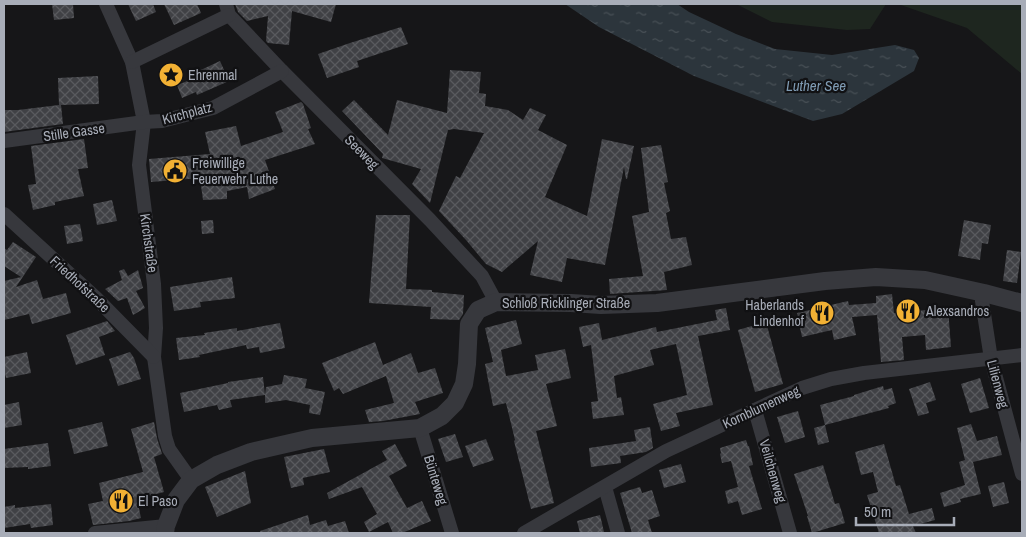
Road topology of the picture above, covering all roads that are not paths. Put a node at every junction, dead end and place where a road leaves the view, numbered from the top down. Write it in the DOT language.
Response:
graph roads {
  1 [pos="106,4"];
  2 [pos="227,10"];
  3 [pos="132,62"];
  4 [pos="282,71"];
  5 [pos="144,122"];
  6 [pos="4,141"];
  7 [pos="4,214"];
  8 [pos="984,293"];
  9 [pos="496,302"];
  10 [pos="1022,303"];
  11 [pos="1022,355"];
  12 [pos="154,357"];
  13 [pos="990,359"];
  14 [pos="755,410"];
  15 [pos="420,428"];
  16 [pos="1022,474"];
  17 [pos="191,480"];
  18 [pos="605,487"];
  19 [pos="165,530"];
  20 [pos="95,533"];
  21 [pos="452,533"];
  22 [pos="524,533"];
  23 [pos="618,533"];
  24 [pos="790,533"];
  1 -- 3 [label="street, Kirchstraße"];
  2 -- 3 [label="street"];
  2 -- 4 [label="street, Seeweg"];
  3 -- 5 [label="street, Kirchstraße"];
  4 -- 5 [label="street, Kirchplatz"];
  4 -- 9 [label="street, Seeweg"];
  5 -- 6 [label="street, Stille Gasse"];
  5 -- 12 [label="street, Kirchstraße"];
  7 -- 12 [label="street, Friedhofstraße"];
  8 -- 9 [label="street, Schloß Ricklinger Straße"];
  8 -- 10 [label="street, Schloß Ricklinger Straße"];
  8 -- 13 [label="street, Lilienweg"];
  9 -- 15 [label="street, Schloß Ricklinger Straße"];
  11 -- 13 [label="street, Kornblumenweg"];
  12 -- 17 [label="street, Kirchstraße"];
  13 -- 14 [label="street, Kornblumenweg"];
  13 -- 16 [label="street, Lilienweg"];
  14 -- 18 [label="street, Kornblumenweg"];
  14 -- 24 [label="street, Veilchenweg"];
  15 -- 17 [label="street, Schloß Ricklinger Straße"];
  15 -- 21 [label="street, Bünteweg"];
  17 -- 19 [label="street, Schloß Ricklinger Straße"];
  18 -- 22 [label="street, Kornblumenweg"];
  18 -- 23 [label="street"];
  19 -- 20 [label="street"];
}
